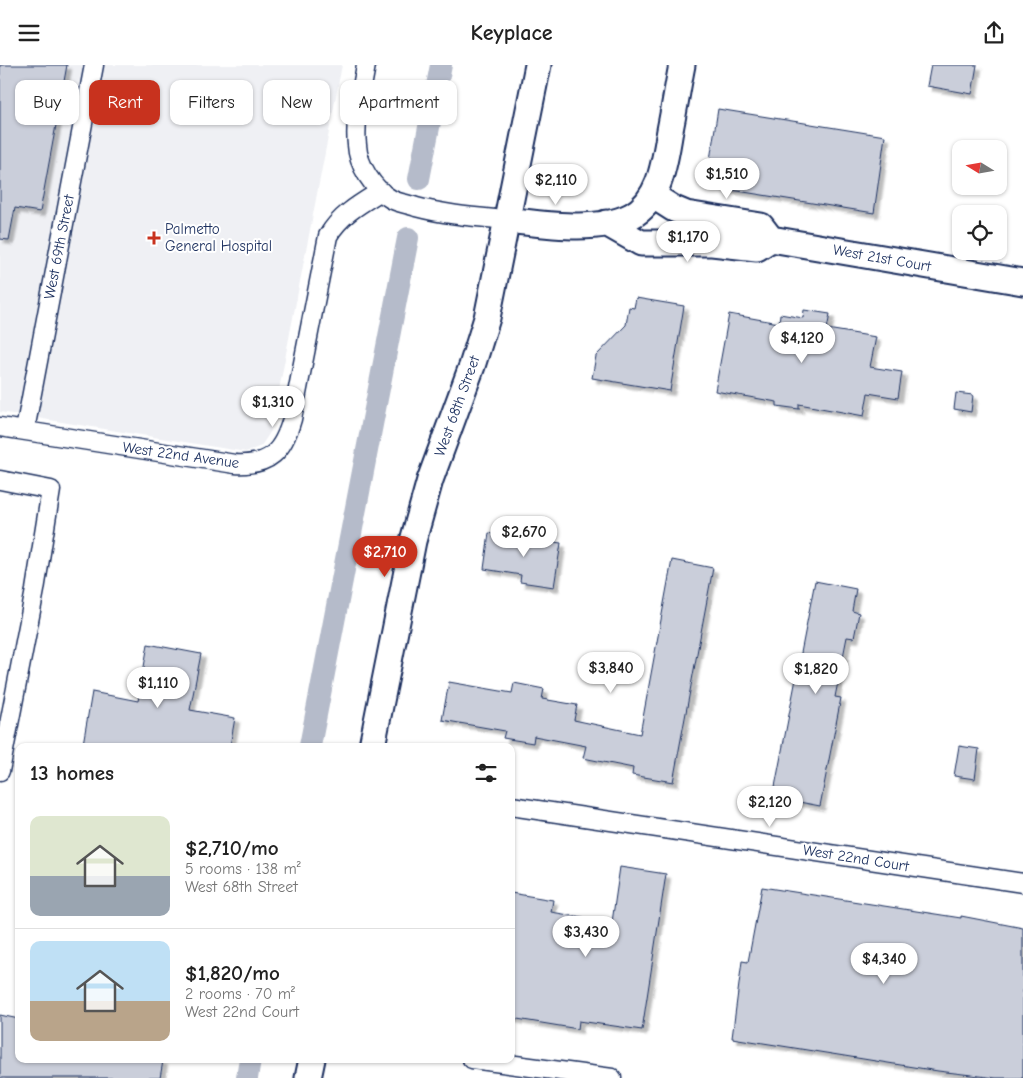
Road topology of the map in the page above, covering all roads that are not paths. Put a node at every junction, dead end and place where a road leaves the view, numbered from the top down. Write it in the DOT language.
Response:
graph roads {
  1 [pos="94,65"];
  2 [pos="366,65"];
  3 [pos="538,65"];
  4 [pos="682,65"];
  5 [pos="381,191"];
  6 [pos="652,195"];
  7 [pos="507,220"];
  8 [pos="606,223"];
  9 [pos="771,239"];
  10 [pos="1023,282"];
  11 [pos="0,427"];
  12 [pos="25,430"];
  13 [pos="0,480"];
  14 [pos="373,743"];
  15 [pos="0,771"];
  16 [pos="515,807"];
  17 [pos="1023,883"];
  18 [pos="311,1063"];
  19 [pos="501,1063"];
  20 [pos="308,1078"];
  21 [pos="612,1078"];
  1 -- 12 [label="street, West 69th Street"];
  2 -- 5 [label="street"];
  3 -- 7 [label="street, West 68th Street"];
  4 -- 6 [label="street"];
  5 -- 7 [label="street"];
  5 -- 12 [label="street, West 22nd Avenue"];
  6 -- 8 [label="street"];
  6 -- 9 [label="street, West 21st Court"];
  7 -- 8 [label="street"];
  7 -- 14 [label="street, West 68th Street"];
  8 -- 9 [label="street"];
  9 -- 10 [label="street, West 21st Court"];
  11 -- 12 [label="street, West 22nd Avenue"];
  13 -- 15 [label="street"];
  16 -- 17 [label="street, West 22nd Court"];
  18 -- 20 [label="street"];
  19 -- 21 [label="street"];
}
